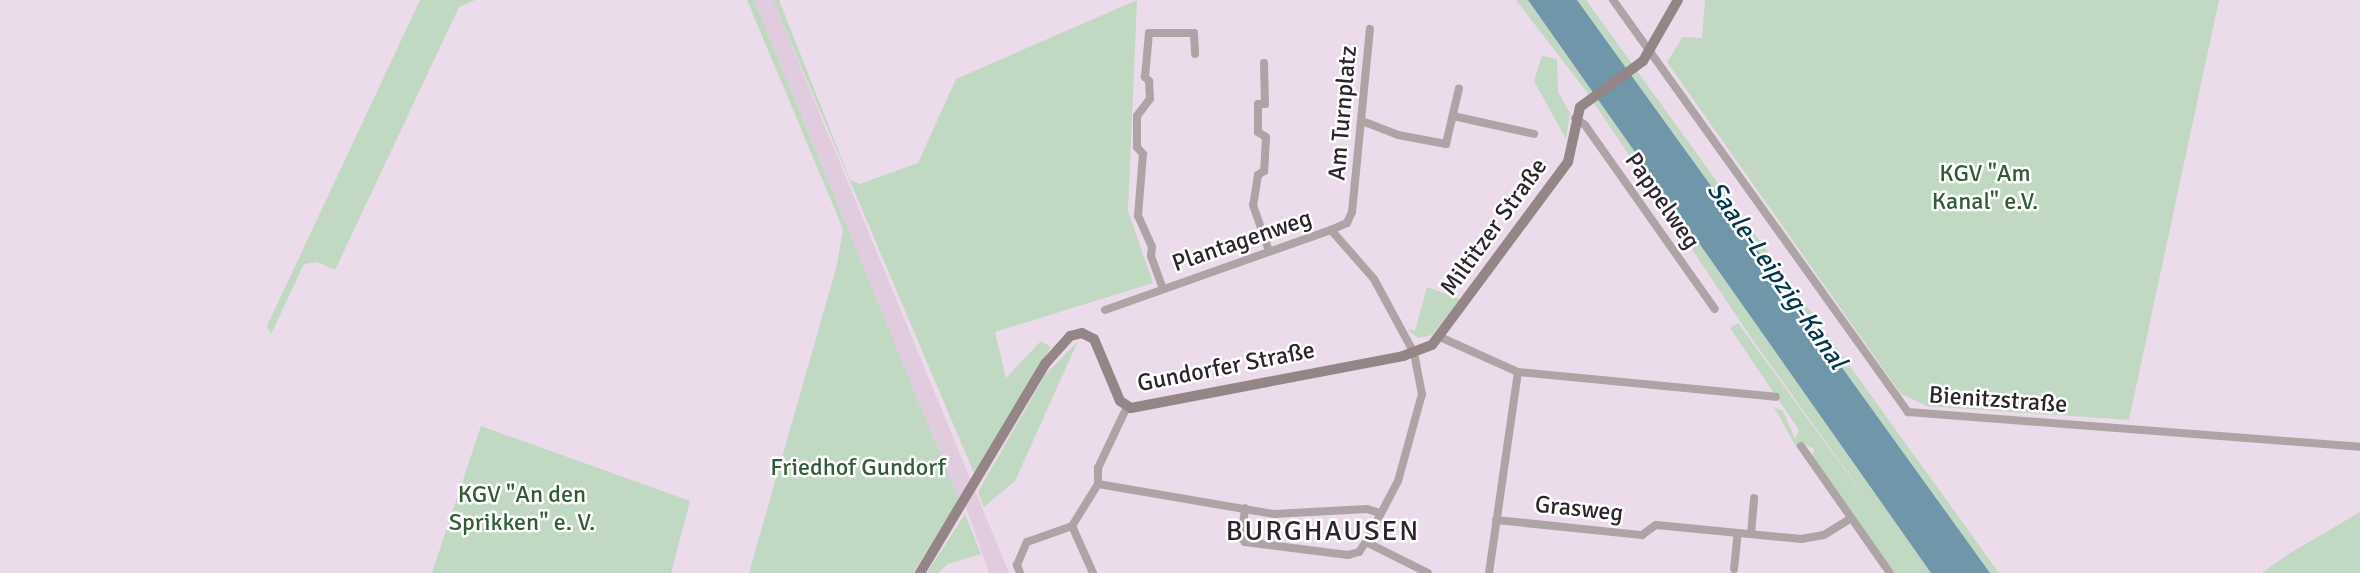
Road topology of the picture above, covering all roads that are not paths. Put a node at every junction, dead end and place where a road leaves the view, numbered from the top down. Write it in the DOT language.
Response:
graph roads {
  1 [pos="1613,0"];
  2 [pos="1678,0"];
  3 [pos="1370,29"];
  4 [pos="1650,50"];
  5 [pos="1195,54"];
  6 [pos="1264,63"];
  7 [pos="1459,88"];
  8 [pos="1453,116"];
  9 [pos="1575,118"];
  10 [pos="1362,121"];
  11 [pos="1534,134"];
  12 [pos="1331,230"];
  13 [pos="1269,251"];
  14 [pos="1163,289"];
  15 [pos="1715,309"];
  16 [pos="1105,310"];
  17 [pos="1436,341"];
  18 [pos="1414,353"];
  19 [pos="1518,372"];
  20 [pos="1776,397"];
  21 [pos="1127,407"];
  22 [pos="1801,446"];
  23 [pos="2360,447"];
  24 [pos="1098,484"];
  25 [pos="1754,498"];
  26 [pos="1245,508"];
  27 [pos="1380,513"];
  28 [pos="1851,518"];
  29 [pos="1496,520"];
  30 [pos="1072,526"];
  31 [pos="1738,533"];
  32 [pos="1751,534"];
  33 [pos="1366,542"];
  34 [pos="1734,569"];
  35 [pos="920,573"];
  36 [pos="1020,573"];
  37 [pos="1093,573"];
  38 [pos="1428,573"];
  39 [pos="1489,573"];
  40 [pos="1890,573"];
  1 -- 4 [label="street"];
  2 -- 4 [label="street, Miltitzer Straße"];
  3 -- 10 [label="street, Am Turnplatz"];
  4 -- 9 [label="street, Miltitzer Straße"];
  4 -- 23 [label="street, Bienitzstraße"];
  5 -- 14 [label="street"];
  6 -- 13 [label="street"];
  7 -- 8 [label="street"];
  8 -- 10 [label="street"];
  8 -- 11 [label="street"];
  9 -- 15 [label="street, Pappelweg"];
  9 -- 17 [label="street, Miltitzer Straße"];
  10 -- 12 [label="street, Am Turnplatz"];
  12 -- 13 [label="street, Plantagenweg"];
  12 -- 18 [label="street, Plantagenweg"];
  13 -- 14 [label="street, Plantagenweg"];
  14 -- 16 [label="street, Plantagenweg"];
  17 -- 18 [label="street, Gundorfer Straße"];
  17 -- 19 [label="street"];
  18 -- 21 [label="street, Gundorfer Straße"];
  18 -- 27 [label="street, Plantagenweg"];
  19 -- 20 [label="street"];
  19 -- 29 [label="street"];
  21 -- 24 [label="street"];
  21 -- 35 [label="street, Gundorfer Straße"];
  22 -- 28 [label="street"];
  24 -- 26 [label="street"];
  24 -- 30 [label="street"];
  25 -- 32 [label="street"];
  26 -- 27 [label="street"];
  26 -- 33 [label="street"];
  27 -- 33 [label="street, Plantagenweg"];
  28 -- 32 [label="street, Grasweg"];
  28 -- 40 [label="street"];
  29 -- 31 [label="street, Grasweg"];
  29 -- 39 [label="street"];
  30 -- 36 [label="street"];
  30 -- 37 [label="street"];
  31 -- 32 [label="street, Grasweg"];
  31 -- 34 [label="street"];
  33 -- 38 [label="street"];
}
